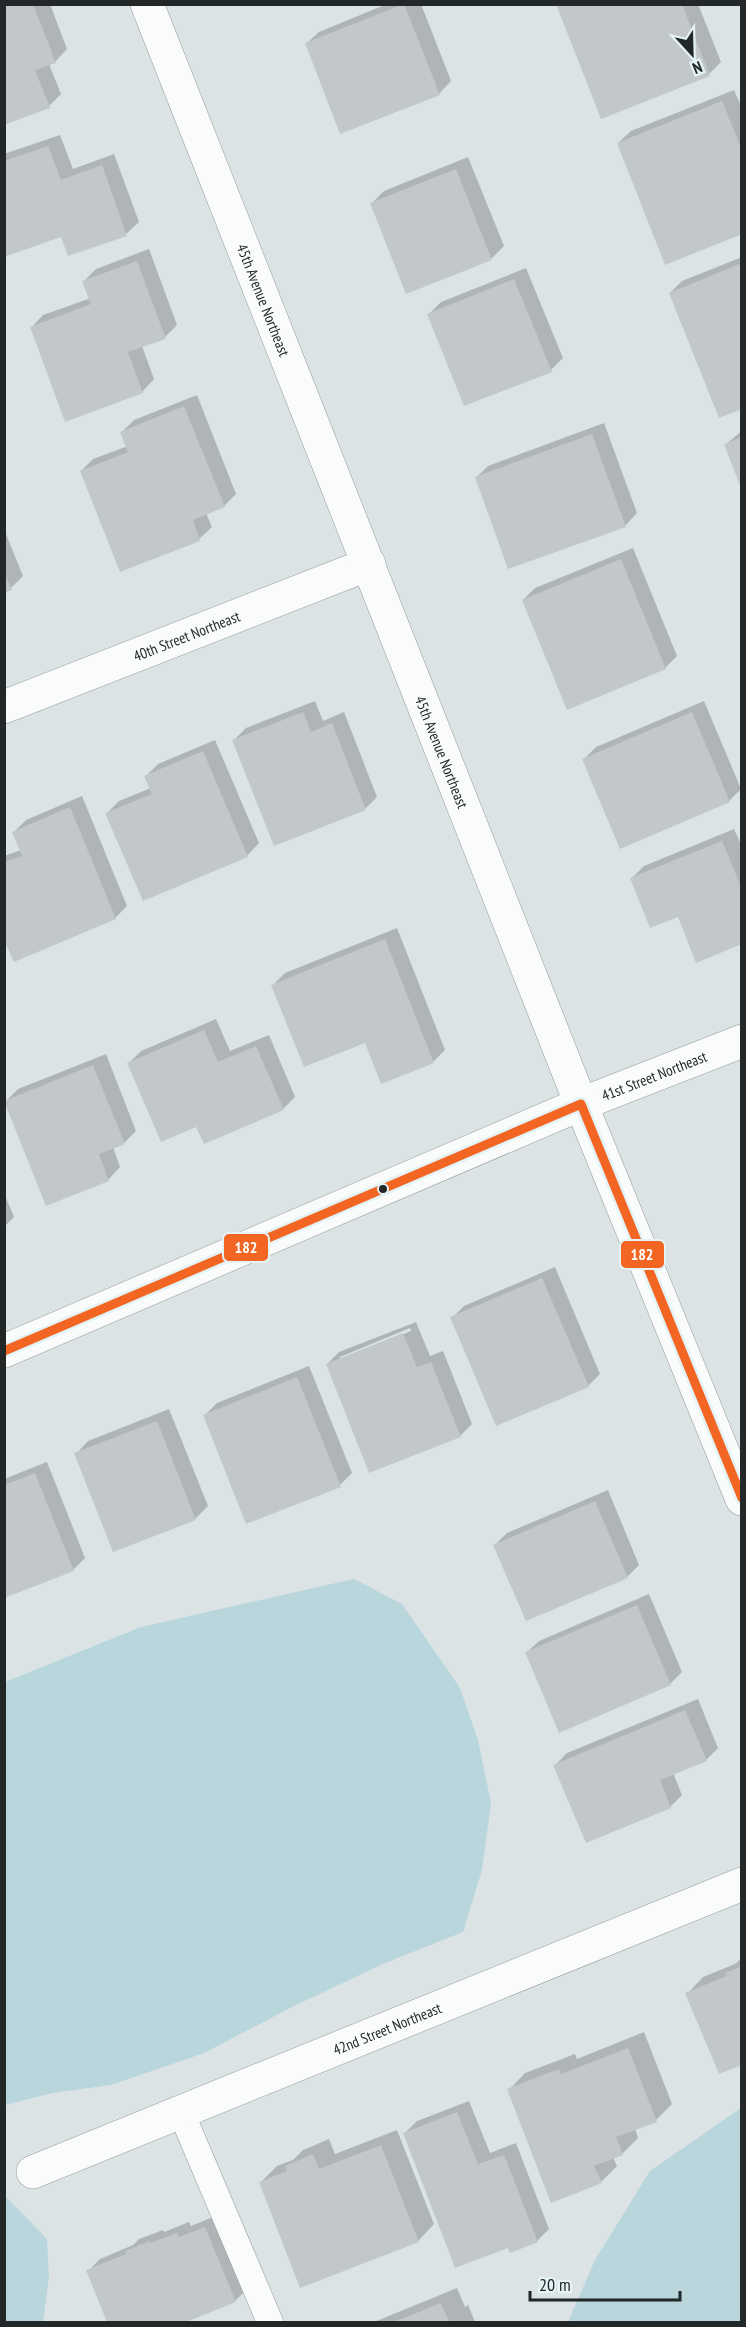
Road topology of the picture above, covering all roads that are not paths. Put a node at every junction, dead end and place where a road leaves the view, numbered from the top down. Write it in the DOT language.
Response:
graph roads {
  1 [pos="147,4"];
  2 [pos="369,564"];
  3 [pos="4,707"];
  4 [pos="741,1041"];
  5 [pos="581,1104"];
  6 [pos="4,1351"];
  7 [pos="741,1499"];
  8 [pos="741,1884"];
  9 [pos="181,2112"];
  10 [pos="33,2172"];
  11 [pos="270,2322"];
  1 -- 2 [label="street, 45th Avenue Northeast"];
  2 -- 3 [label="street, 40th Street Northeast"];
  2 -- 5 [label="street, 45th Avenue Northeast"];
  4 -- 5 [label="street, 41st Street Northeast"];
  5 -- 6 [label="street, 41st Street Northeast"];
  5 -- 7 [label="street, 45th Avenue Northeast"];
  8 -- 9 [label="street, 42nd Street Northeast"];
  9 -- 10 [label="street, 42nd Street Northeast"];
  9 -- 11 [label="lane"];
}
